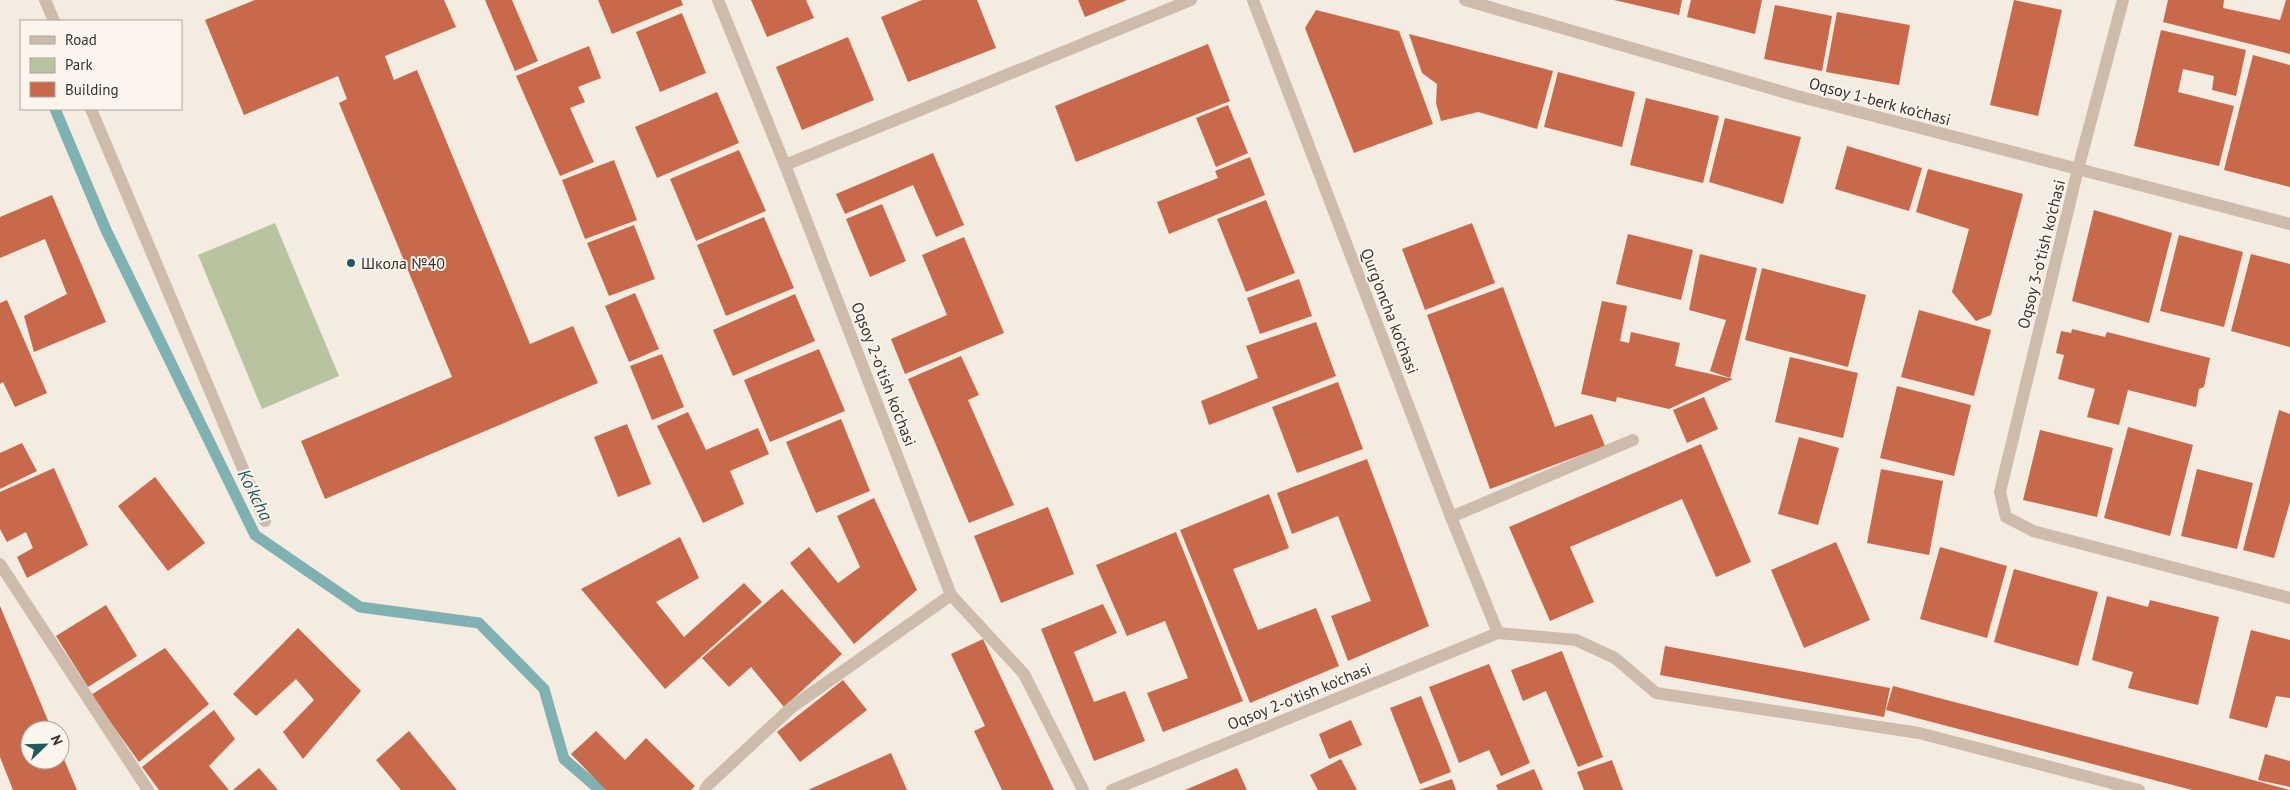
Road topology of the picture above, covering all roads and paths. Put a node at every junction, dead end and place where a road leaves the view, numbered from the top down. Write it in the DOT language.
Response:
graph roads {
  1 [pos="45,0"];
  2 [pos="718,0"];
  3 [pos="1191,0"];
  4 [pos="1253,0"];
  5 [pos="1465,0"];
  6 [pos="2123,0"];
  7 [pos="54,20"];
  8 [pos="91,110"];
  9 [pos="785,165"];
  10 [pos="2078,170"];
  11 [pos="2290,224"];
  12 [pos="1633,440"];
  13 [pos="1451,517"];
  14 [pos="265,521"];
  15 [pos="0,564"];
  16 [pos="951,595"];
  17 [pos="2290,598"];
  18 [pos="1498,633"];
  19 [pos="148,790"];
  20 [pos="705,790"];
  21 [pos="1083,790"];
  22 [pos="1112,790"];
  23 [pos="2139,790"];
  1 -- 7 [label="street"];
  2 -- 9 [label="street, Oqsoy 2-o'tish ko'chasi"];
  3 -- 9 [label="street"];
  4 -- 13 [label="street, Qurg'oncha ko'chasi"];
  5 -- 10 [label="street, Oqsoy 1-berk ko'chasi"];
  6 -- 10 [label="street, Oqsoy 3-o'tish ko'chasi"];
  8 -- 14 [label="street"];
  9 -- 16 [label="street, Oqsoy 2-o'tish ko'chasi"];
  10 -- 11 [label="street, Oqsoy 1-berk ko'chasi"];
  10 -- 17 [label="street, Oqsoy 3-o'tish ko'chasi"];
  12 -- 13 [label="street"];
  13 -- 18 [label="street, Qurg'oncha ko'chasi"];
  15 -- 19 [label="street"];
  16 -- 20 [label="street"];
  16 -- 21 [label="street, Oqsoy 2-o'tish ko'chasi"];
  18 -- 22 [label="street, Oqsoy 2-o'tish ko'chasi"];
  18 -- 23 [label="street"];
}
